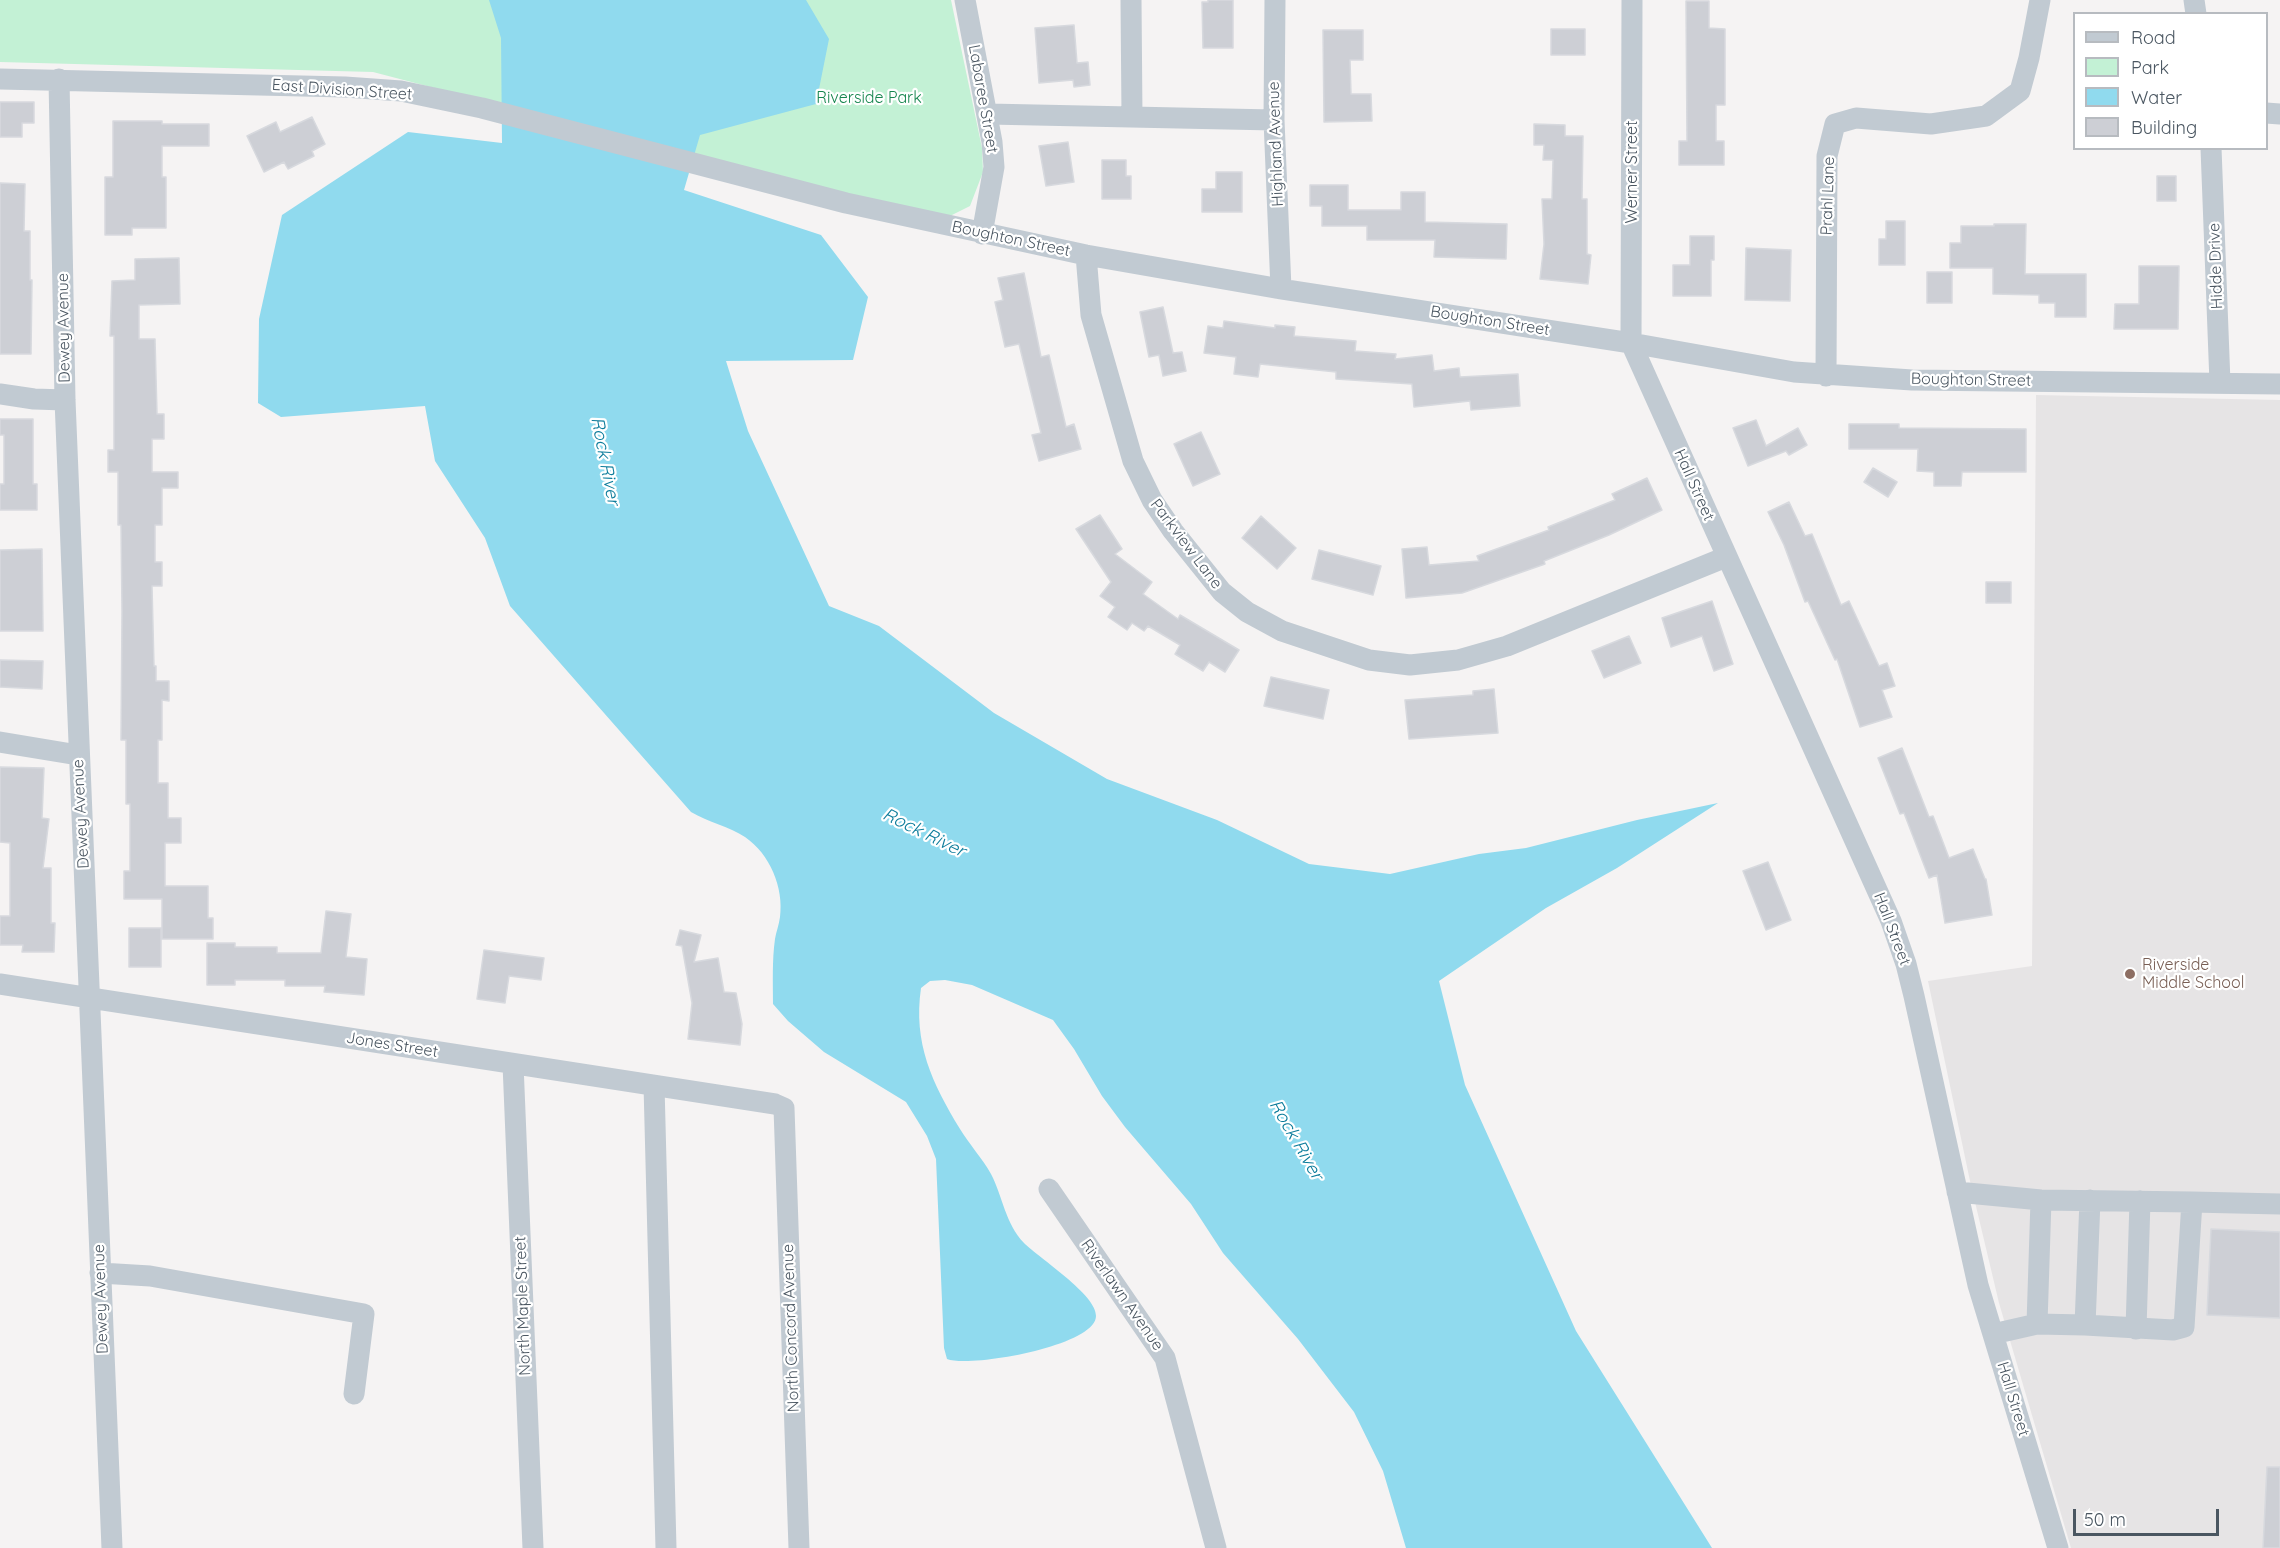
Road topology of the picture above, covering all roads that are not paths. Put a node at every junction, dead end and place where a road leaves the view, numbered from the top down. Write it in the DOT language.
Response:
graph roads {
  1 [pos="965,0"];
  2 [pos="1131,0"];
  3 [pos="1275,0"];
  4 [pos="1632,0"];
  5 [pos="2040,0"];
  6 [pos="0,78"];
  7 [pos="59,79"];
  8 [pos="988,114"];
  9 [pos="1132,116"];
  10 [pos="1274,120"];
  11 [pos="2211,150"];
  12 [pos="711,167"];
  13 [pos="982,234"];
  14 [pos="1086,255"];
  15 [pos="1281,289"];
  16 [pos="1631,343"];
  17 [pos="1826,376"];
  18 [pos="2220,383"];
  19 [pos="2280,384"];
  20 [pos="0,394"];
  21 [pos="65,400"];
  22 [pos="1726,557"];
  23 [pos="0,742"];
  24 [pos="78,755"];
  25 [pos="0,984"];
  26 [pos="89,997"];
  27 [pos="513,1064"];
  28 [pos="654,1085"];
  29 [pos="784,1108"];
  30 [pos="1049,1189"];
  31 [pos="1958,1192"];
  32 [pos="2041,1200"];
  33 [pos="2090,1200"];
  34 [pos="2140,1201"];
  35 [pos="2192,1202"];
  36 [pos="2280,1204"];
  37 [pos="100,1273"];
  38 [pos="2037,1324"];
  39 [pos="2085,1325"];
  40 [pos="2136,1329"];
  41 [pos="1993,1334"];
  42 [pos="354,1394"];
  43 [pos="112,1548"];
  44 [pos="533,1548"];
  45 [pos="666,1548"];
  46 [pos="799,1548"];
  47 [pos="1216,1548"];
  48 [pos="2058,1548"];
  1 -- 8 [label="street, Labaree Street"];
  2 -- 9 [label="street"];
  3 -- 10 [label="street, Highland Avenue"];
  4 -- 16 [label="street, Werner Street"];
  5 -- 17 [label="street, Prahl Lane"];
  6 -- 7 [label="street, East Division Street"];
  7 -- 12 [label="street, East Division Street"];
  7 -- 21 [label="street, Dewey Avenue"];
  8 -- 9 [label="street"];
  8 -- 13 [label="street, Labaree Street"];
  9 -- 10 [label="street"];
  10 -- 15 [label="street, Highland Avenue"];
  11 -- 18 [label="street, Hidde Drive"];
  12 -- 13 [label="street, Boughton Street"];
  13 -- 14 [label="street, Boughton Street"];
  14 -- 15 [label="street, Boughton Street"];
  14 -- 22 [label="street, Parkview Lane"];
  15 -- 16 [label="street, Boughton Street"];
  16 -- 17 [label="street, Boughton Street"];
  16 -- 22 [label="street, Hall Street"];
  17 -- 18 [label="street, Boughton Street"];
  18 -- 19 [label="street, Boughton Street"];
  20 -- 21 [label="street"];
  21 -- 24 [label="street, Dewey Avenue"];
  22 -- 31 [label="street, Hall Street"];
  23 -- 24 [label="street"];
  24 -- 26 [label="street, Dewey Avenue"];
  25 -- 26 [label="street, Jones Street"];
  26 -- 27 [label="street, Jones Street"];
  26 -- 37 [label="street, Dewey Avenue"];
  27 -- 28 [label="street, Jones Street"];
  27 -- 44 [label="street, North Maple Street"];
  28 -- 29 [label="street, Jones Street"];
  28 -- 45 [label="street"];
  29 -- 46 [label="street, North Concord Avenue"];
  30 -- 47 [label="street, Riverlawn Avenue"];
  31 -- 32 [label="street"];
  31 -- 41 [label="street, Hall Street"];
  32 -- 33 [label="street"];
  32 -- 38 [label="street"];
  33 -- 34 [label="street"];
  33 -- 39 [label="street"];
  34 -- 35 [label="street"];
  34 -- 40 [label="street"];
  35 -- 36 [label="street"];
  35 -- 40 [label="street"];
  37 -- 42 [label="street"];
  37 -- 43 [label="street, Dewey Avenue"];
  38 -- 39 [label="street"];
  38 -- 41 [label="street"];
  39 -- 40 [label="street"];
  41 -- 48 [label="street, Hall Street"];
}
